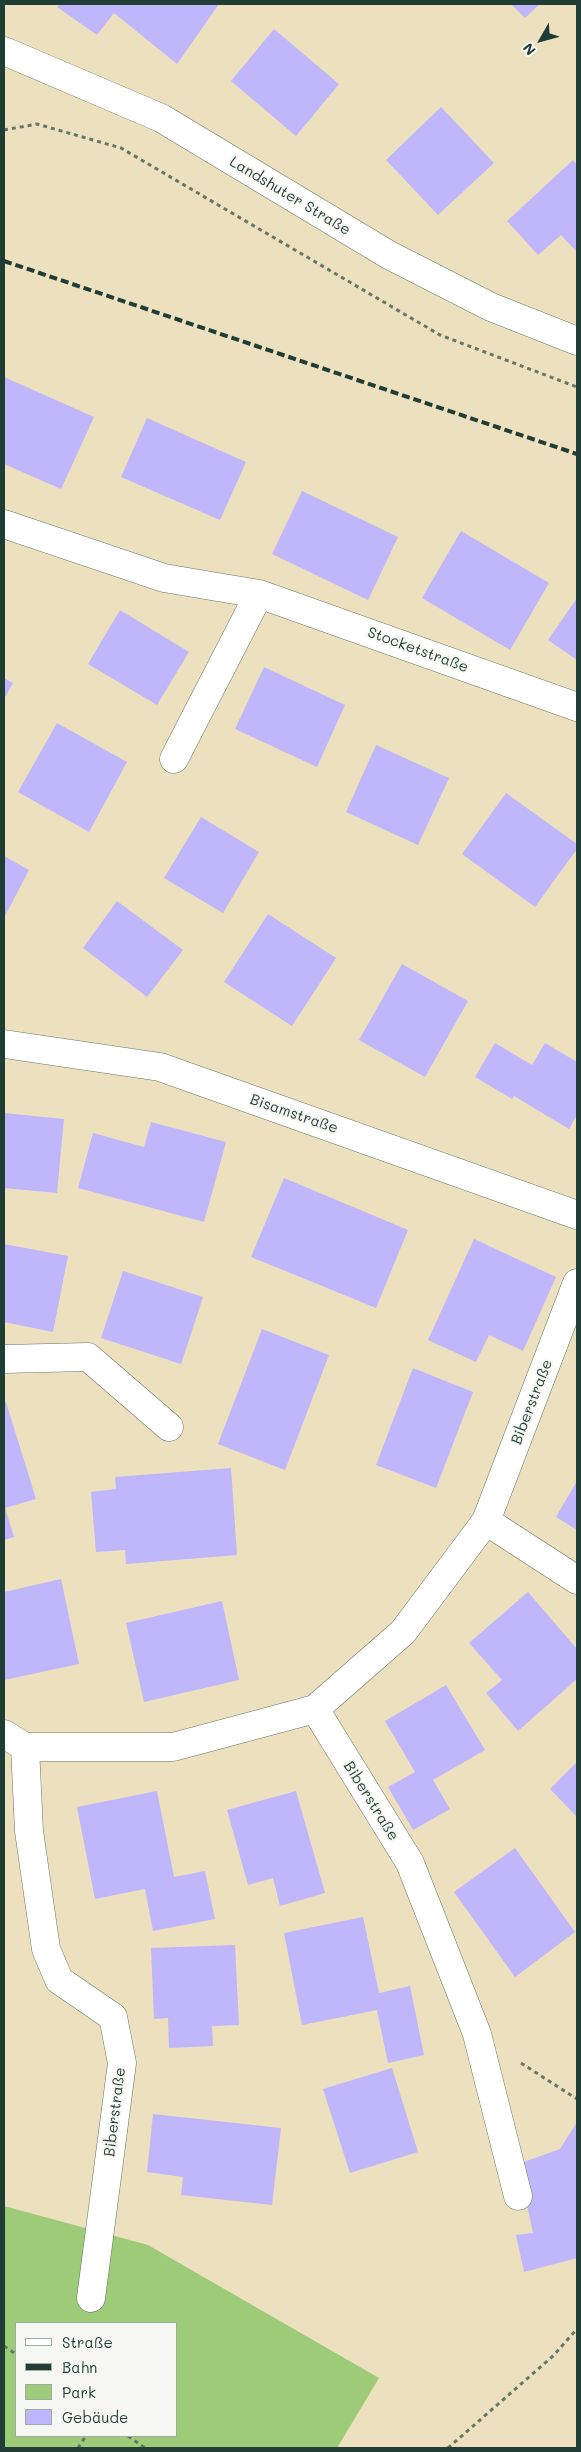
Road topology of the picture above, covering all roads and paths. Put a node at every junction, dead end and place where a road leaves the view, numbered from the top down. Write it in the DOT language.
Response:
graph roads {
  1 [pos="4,51"];
  2 [pos="4,130"];
  3 [pos="577,340"];
  4 [pos="577,387"];
  5 [pos="4,524"];
  6 [pos="259,594"];
  7 [pos="577,707"];
  8 [pos="174,759"];
  9 [pos="4,1044"];
  10 [pos="577,1215"];
  11 [pos="577,1283"];
  12 [pos="4,1359"];
  13 [pos="169,1428"];
  14 [pos="486,1521"];
  15 [pos="577,1580"];
  16 [pos="315,1710"];
  17 [pos="14,1741"];
  18 [pos="477,2034"];
  19 [pos="577,2099"];
  20 [pos="518,2196"];
  21 [pos="91,2298"];
  22 [pos="577,2329"];
  23 [pos="4,2346"];
  24 [pos="15,2353"];
  25 [pos="85,2437"];
  26 [pos="129,2437"];
  27 [pos="78,2448"];
  28 [pos="145,2448"];
  29 [pos="448,2448"];
  1 -- 3 [label="street, Landshuter Straße"];
  2 -- 4 [label="path"];
  5 -- 6 [label="street, Stocketstraße"];
  6 -- 7 [label="street, Stocketstraße"];
  6 -- 8 [label="street"];
  9 -- 10 [label="street, Bisamstraße"];
  11 -- 14 [label="street, Biberstraße"];
  12 -- 13 [label="street"];
  14 -- 15 [label="street"];
  14 -- 16 [label="street, Biberstraße"];
  16 -- 17 [label="street, Biberstraße"];
  16 -- 18 [label="street, Biberstraße"];
  17 -- 21 [label="street, Biberstraße"];
  18 -- 19 [label="path"];
  18 -- 20 [label="street, Biberstraße"];
  22 -- 29 [label="path"];
  23 -- 24 [label="path"];
  25 -- 27 [label="path"];
  26 -- 28 [label="path"];
}
